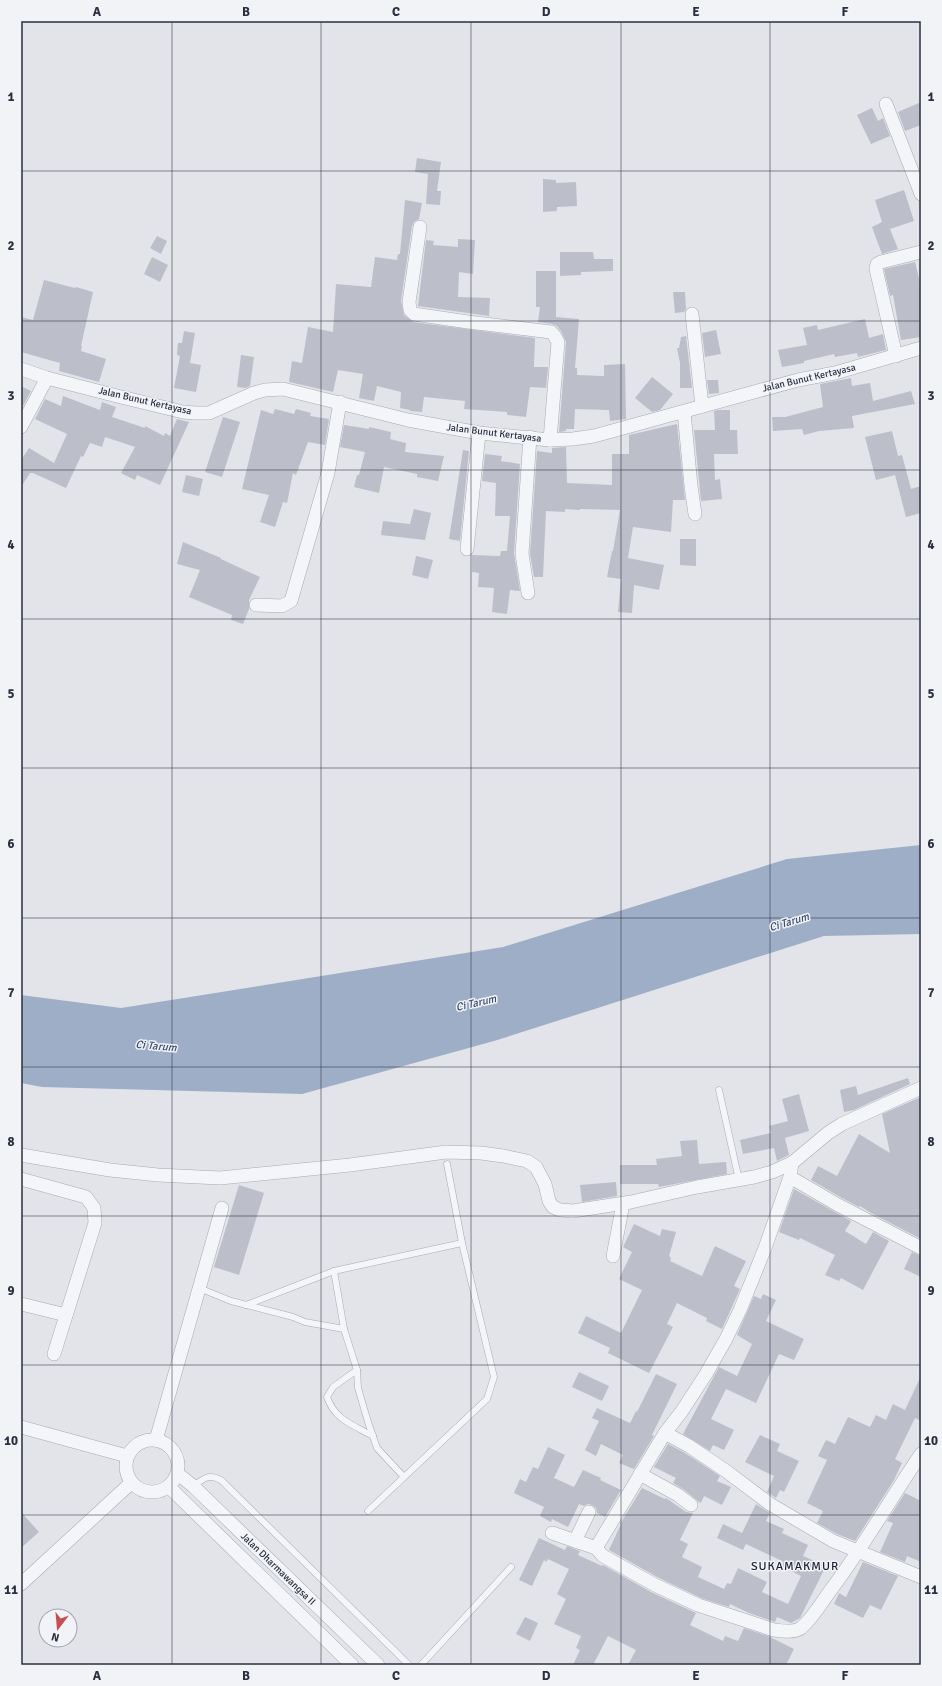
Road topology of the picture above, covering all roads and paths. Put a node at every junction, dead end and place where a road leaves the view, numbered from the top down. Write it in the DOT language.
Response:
graph roads {
  1 [pos="886,104"];
  2 [pos="921,194"];
  3 [pos="420,227"];
  4 [pos="921,252"];
  5 [pos="692,314"];
  6 [pos="921,348"];
  7 [pos="896,356"];
  8 [pos="21,369"];
  9 [pos="47,378"];
  10 [pos="340,402"];
  11 [pos="702,406"];
  12 [pos="684,412"];
  13 [pos="21,428"];
  14 [pos="479,433"];
  15 [pos="530,437"];
  16 [pos="550,440"];
  17 [pos="695,514"];
  18 [pos="467,549"];
  19 [pos="528,593"];
  20 [pos="256,605"];
  21 [pos="921,1088"];
  22 [pos="719,1090"];
  23 [pos="21,1156"];
  24 [pos="792,1163"];
  25 [pos="447,1164"];
  26 [pos="790,1177"];
  27 [pos="21,1178"];
  28 [pos="739,1180"];
  29 [pos="624,1204"];
  30 [pos="222,1208"];
  31 [pos="462,1242"];
  32 [pos="921,1248"];
  33 [pos="612,1256"];
  34 [pos="334,1271"];
  35 [pos="199,1288"];
  36 [pos="21,1304"];
  37 [pos="246,1305"];
  38 [pos="66,1315"];
  39 [pos="344,1329"];
  40 [pos="54,1354"];
  41 [pos="357,1370"];
  42 [pos="21,1427"];
  43 [pos="664,1433"];
  44 [pos="373,1436"];
  45 [pos="156,1440"];
  46 [pos="921,1454"];
  47 [pos="127,1456"];
  48 [pos="178,1474"];
  49 [pos="640,1474"];
  50 [pos="403,1476"];
  51 [pos="132,1483"];
  52 [pos="193,1486"];
  53 [pos="169,1487"];
  54 [pos="691,1505"];
  55 [pos="368,1511"];
  56 [pos="589,1512"];
  57 [pos="552,1533"];
  58 [pos="575,1541"];
  59 [pos="596,1548"];
  60 [pos="859,1551"];
  61 [pos="511,1567"];
  62 [pos="921,1577"];
  63 [pos="21,1584"];
  64 [pos="352,1665"];
  65 [pos="378,1665"];
  66 [pos="409,1665"];
  67 [pos="422,1665"];
  1 -- 2 [label="street"];
  3 -- 16 [label="street"];
  4 -- 7 [label="street"];
  5 -- 11 [label="street"];
  6 -- 7 [label="street, Jalan Bunut Kertayasa"];
  7 -- 11 [label="street, Jalan Bunut Kertayasa"];
  8 -- 9 [label="street, Jalan Bunut Kertayasa"];
  9 -- 10 [label="street, Jalan Bunut Kertayasa"];
  9 -- 13 [label="street"];
  10 -- 14 [label="street, Jalan Bunut Kertayasa"];
  10 -- 20 [label="street"];
  11 -- 12 [label="street, Jalan Bunut Kertayasa"];
  12 -- 16 [label="street, Jalan Bunut Kertayasa"];
  12 -- 17 [label="street"];
  14 -- 15 [label="street, Jalan Bunut Kertayasa"];
  14 -- 18 [label="street"];
  15 -- 16 [label="street, Jalan Bunut Kertayasa"];
  15 -- 19 [label="street"];
  21 -- 24 [label="street"];
  22 -- 28 [label="lane"];
  23 -- 29 [label="street"];
  24 -- 26 [label="street"];
  24 -- 28 [label="street"];
  25 -- 31 [label="lane"];
  26 -- 32 [label="street"];
  26 -- 43 [label="street"];
  27 -- 38 [label="street"];
  28 -- 29 [label="street"];
  29 -- 33 [label="street"];
  30 -- 35 [label="street"];
  31 -- 34 [label="lane"];
  31 -- 50 [label="lane"];
  34 -- 37 [label="lane"];
  34 -- 39 [label="lane"];
  35 -- 37 [label="lane"];
  35 -- 45 [label="street"];
  36 -- 38 [label="street"];
  37 -- 39 [label="lane"];
  38 -- 40 [label="street"];
  39 -- 41 [label="lane"];
  41 -- 44 [label="lane"];
  41 -- 44 [label="lane"];
  42 -- 47 [label="street"];
  43 -- 49 [label="street"];
  43 -- 60 [label="street"];
  44 -- 50 [label="lane"];
  45 -- 47 [label="street"];
  45 -- 48 [label="street"];
  46 -- 60 [label="street"];
  47 -- 51 [label="street"];
  48 -- 52 [label="street, Jalan Dharmawangsa II"];
  48 -- 53 [label="street"];
  49 -- 54 [label="street"];
  49 -- 59 [label="street"];
  50 -- 55 [label="lane"];
  51 -- 53 [label="street"];
  51 -- 63 [label="street"];
  52 -- 65 [label="street, Jalan Dharmawangsa II"];
  52 -- 66 [label="lane"];
  53 -- 64 [label="street, Jalan Dharmawangsa II"];
  56 -- 58 [label="street"];
  57 -- 58 [label="street"];
  58 -- 59 [label="street"];
  59 -- 60 [label="street"];
  60 -- 62 [label="street"];
  61 -- 67 [label="lane"];
}
